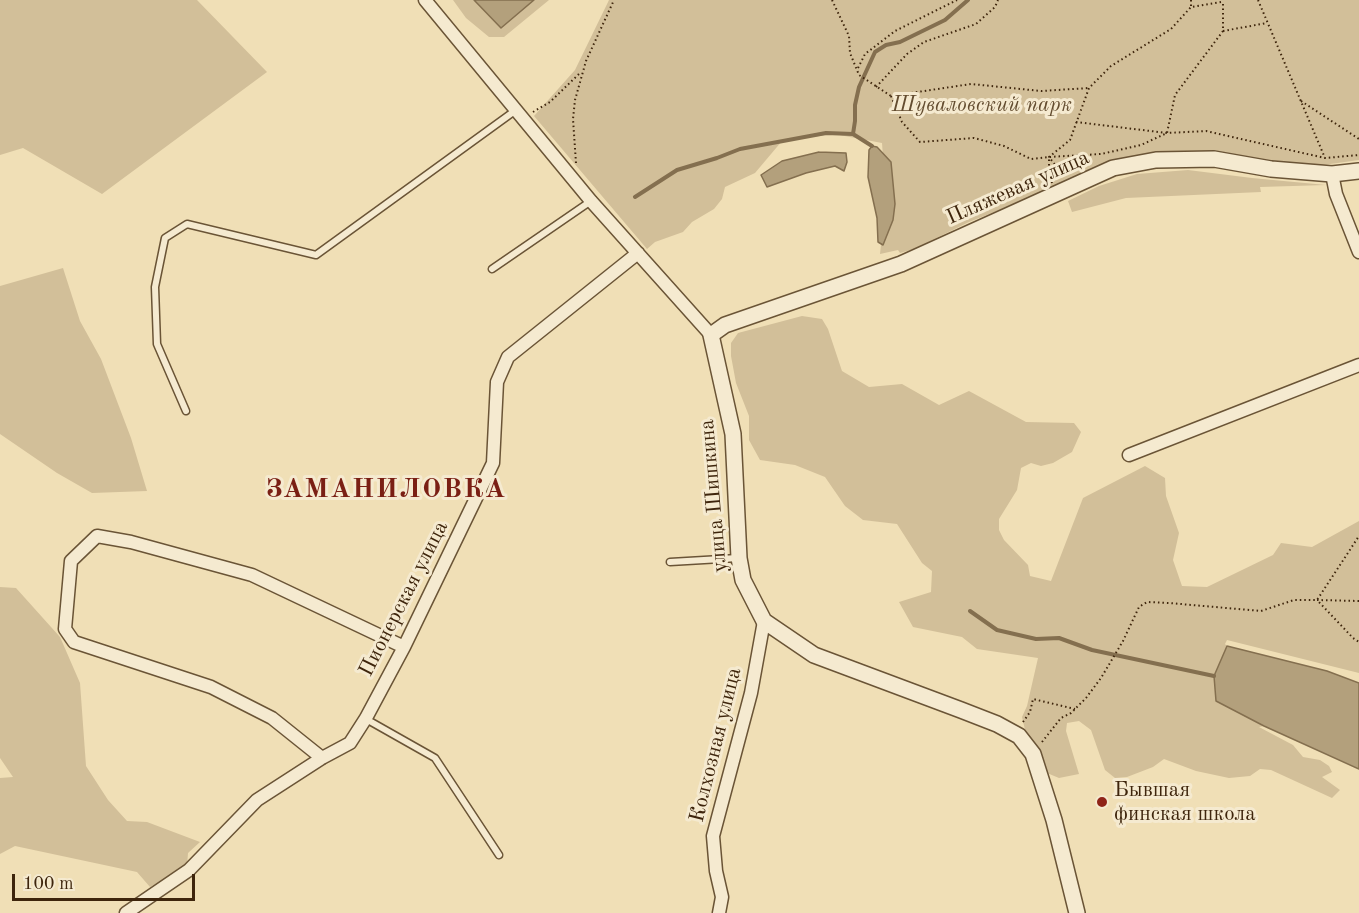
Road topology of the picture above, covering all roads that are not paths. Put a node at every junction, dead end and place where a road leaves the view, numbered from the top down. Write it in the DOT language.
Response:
graph roads {
  1 [pos="425,0"];
  2 [pos="519,114"];
  3 [pos="1359,171"];
  4 [pos="1332,174"];
  5 [pos="591,201"];
  6 [pos="1359,252"];
  7 [pos="638,253"];
  8 [pos="492,269"];
  9 [pos="711,336"];
  10 [pos="1359,365"];
  11 [pos="186,411"];
  12 [pos="1129,455"];
  13 [pos="739,558"];
  14 [pos="670,562"];
  15 [pos="764,621"];
  16 [pos="404,647"];
  17 [pos="366,718"];
  18 [pos="322,758"];
  19 [pos="499,855"];
  20 [pos="126,913"];
  21 [pos="720,913"];
  22 [pos="1077,913"];
  1 -- 2 [label="street, улица Шишкина"];
  2 -- 5 [label="street, улица Шишкина"];
  2 -- 11 [label="lane"];
  3 -- 4 [label="street, Пляжевая улица"];
  4 -- 6 [label="street"];
  4 -- 9 [label="street, Пляжевая улица"];
  5 -- 7 [label="street, улица Шишкина"];
  5 -- 8 [label="lane"];
  7 -- 9 [label="street, улица Шишкина"];
  7 -- 16 [label="street, Пионерская улица"];
  9 -- 13 [label="street, улица Шишкина"];
  10 -- 12 [label="street"];
  13 -- 14 [label="lane"];
  13 -- 15 [label="street, улица Шишкина"];
  15 -- 21 [label="street, Колхозная улица"];
  15 -- 22 [label="street, улица Шишкина"];
  16 -- 17 [label="street, Пионерская улица"];
  16 -- 18 [label="street"];
  17 -- 18 [label="street, Пионерская улица"];
  17 -- 19 [label="lane"];
  18 -- 20 [label="street, Пионерская улица"];
}
